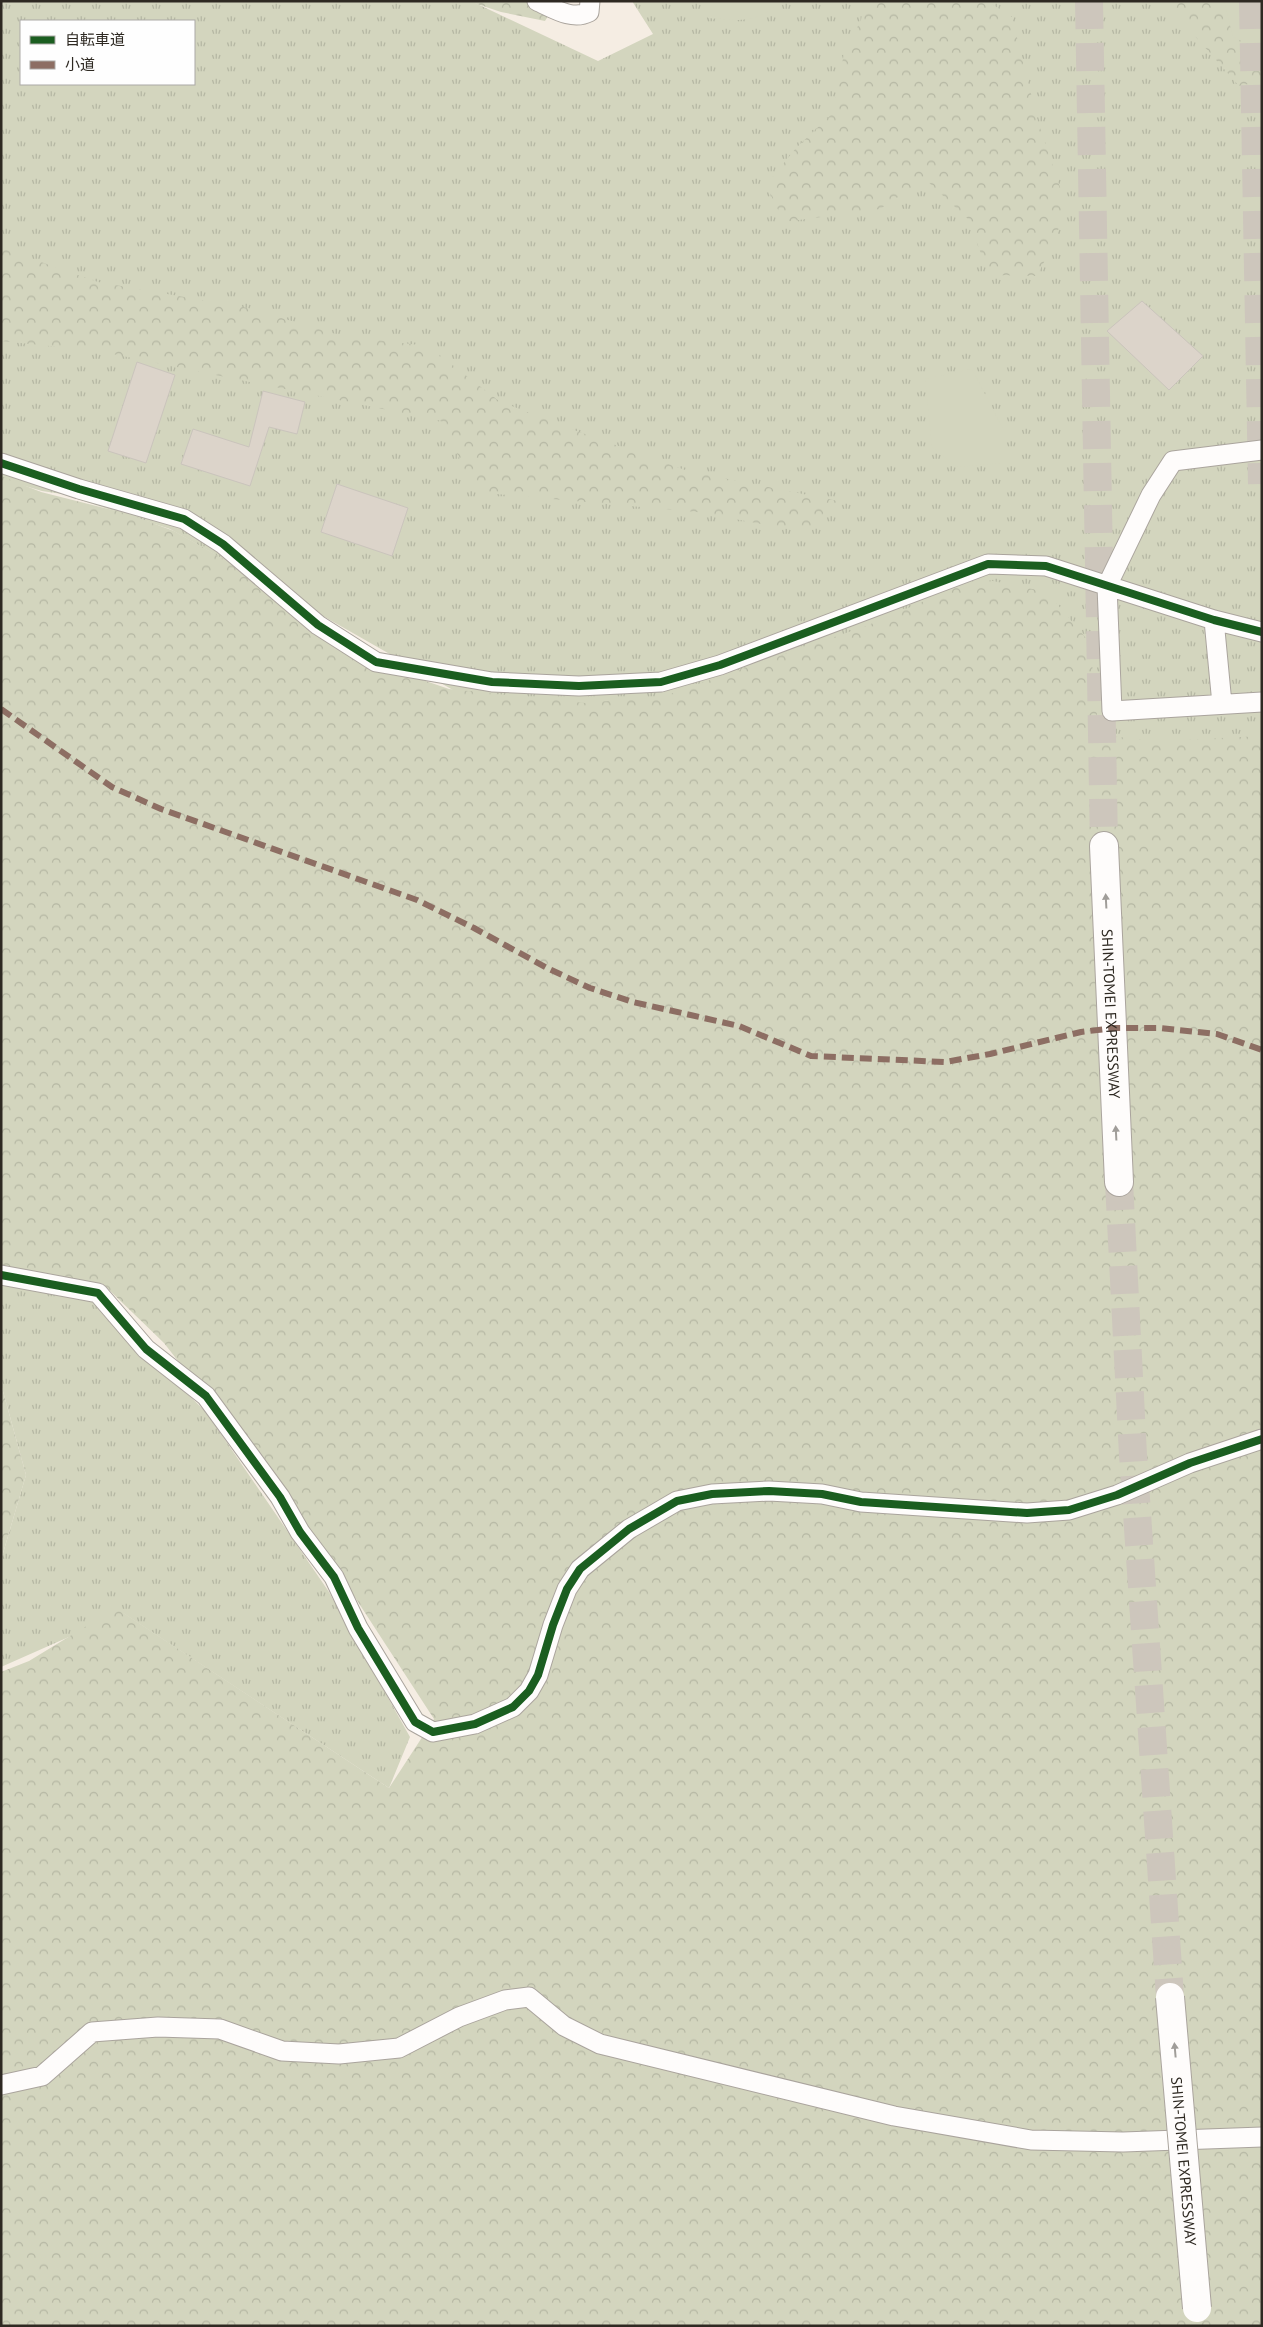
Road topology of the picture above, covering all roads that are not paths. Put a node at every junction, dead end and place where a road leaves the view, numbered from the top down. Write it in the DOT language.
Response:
graph roads {
  1 [pos="537,1"];
  2 [pos="590,1"];
  3 [pos="1262,450"];
  4 [pos="1,463"];
  5 [pos="1107,586"];
  6 [pos="1214,620"];
  7 [pos="1262,632"];
  8 [pos="1262,702"];
  9 [pos="1222,704"];
  10 [pos="1104,846"];
  11 [pos="1119,1182"];
  12 [pos="1,1276"];
  13 [pos="1262,1439"];
  14 [pos="1170,1997"];
  15 [pos="1,2086"];
  16 [pos="1262,2137"];
  17 [pos="1198,2317"];
  1 -- 2 [label="street"];
  3 -- 5 [label="street"];
  4 -- 5 [label="street"];
  5 -- 6 [label="street"];
  5 -- 9 [label="street"];
  6 -- 7 [label="street"];
  6 -- 9 [label="street"];
  8 -- 9 [label="street"];
  11 -- 10 [label="highway, SHIN-TOMEI EXPRESSWAY, one-way"];
  12 -- 13 [label="street"];
  17 -- 14 [label="highway, SHIN-TOMEI EXPRESSWAY, one-way, bridge"];
  15 -- 16 [label="street"];
}
